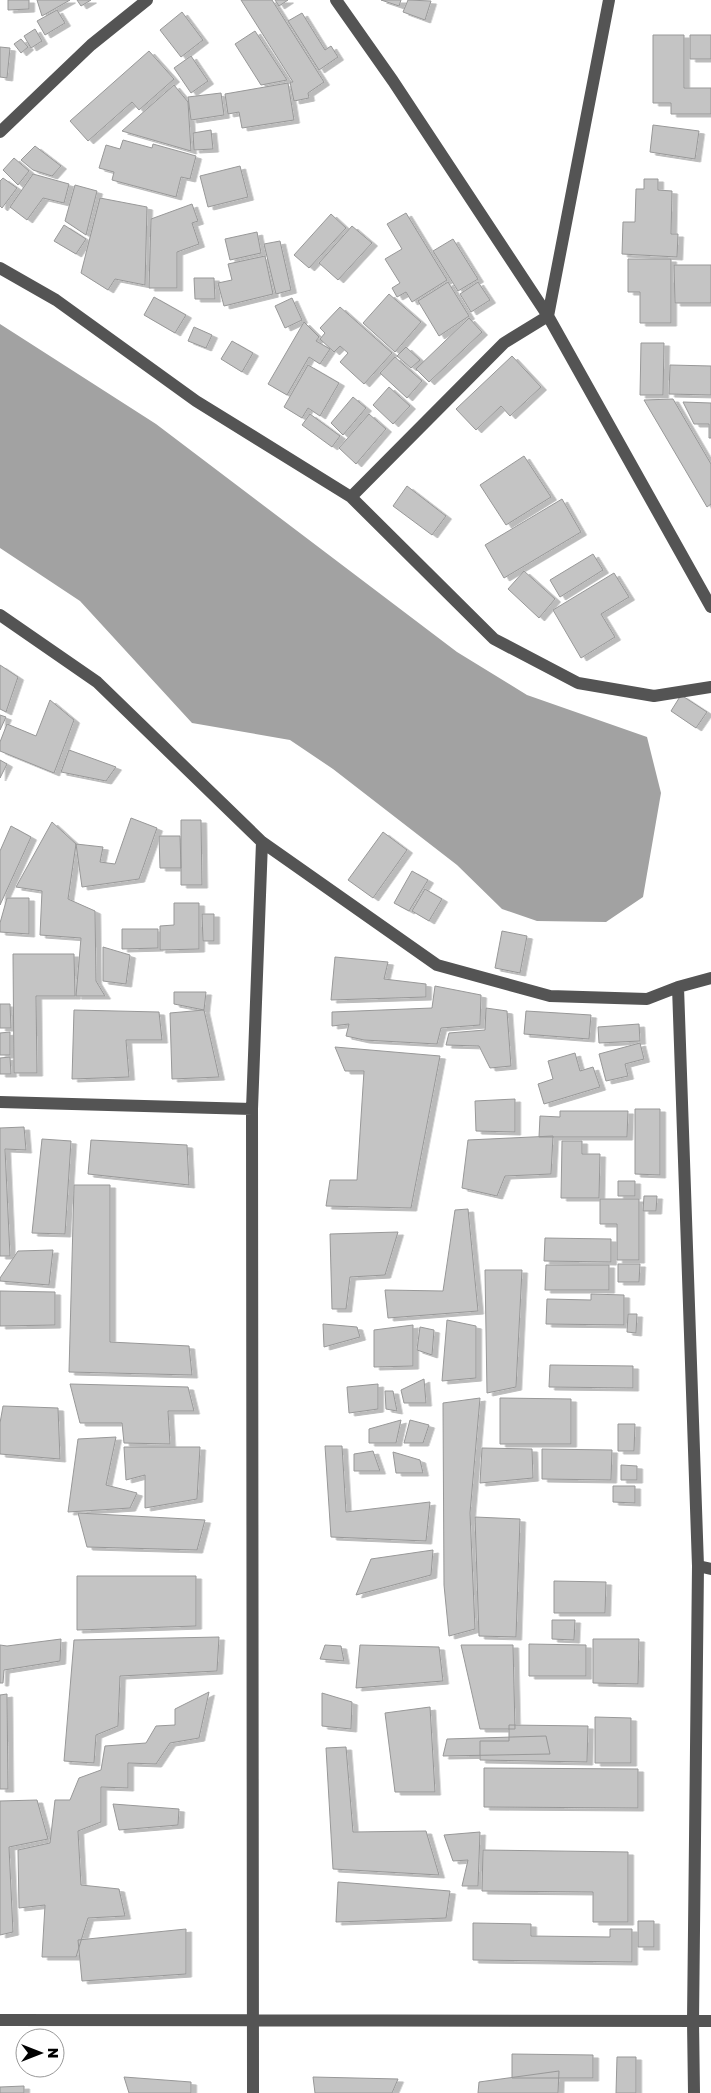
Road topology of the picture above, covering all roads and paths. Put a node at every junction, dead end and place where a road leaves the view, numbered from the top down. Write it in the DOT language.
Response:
graph roads {
  1 [pos="148,0"];
  2 [pos="336,0"];
  3 [pos="609,0"];
  4 [pos="0,132"];
  5 [pos="0,268"];
  6 [pos="548,316"];
  7 [pos="350,497"];
  8 [pos="711,607"];
  9 [pos="0,615"];
  10 [pos="711,687"];
  11 [pos="262,842"];
  12 [pos="711,978"];
  13 [pos="678,987"];
  14 [pos="0,1102"];
  15 [pos="252,1109"];
  16 [pos="698,1566"];
  17 [pos="711,1570"];
  18 [pos="0,2020"];
  19 [pos="252,2020"];
  20 [pos="693,2020"];
  21 [pos="711,2020"];
  22 [pos="254,2093"];
  23 [pos="694,2093"];
  1 -- 4 [label="street"];
  2 -- 6 [label="street"];
  3 -- 6 [label="street"];
  5 -- 7 [label="street"];
  6 -- 7 [label="street"];
  6 -- 8 [label="street"];
  7 -- 10 [label="street"];
  9 -- 11 [label="street"];
  11 -- 13 [label="street"];
  11 -- 15 [label="street"];
  12 -- 13 [label="street"];
  13 -- 16 [label="street"];
  14 -- 15 [label="street"];
  15 -- 19 [label="street"];
  16 -- 17 [label="street"];
  16 -- 20 [label="street"];
  18 -- 19 [label="street"];
  19 -- 20 [label="street"];
  19 -- 22 [label="street"];
  20 -- 21 [label="street"];
  20 -- 23 [label="street"];
}
